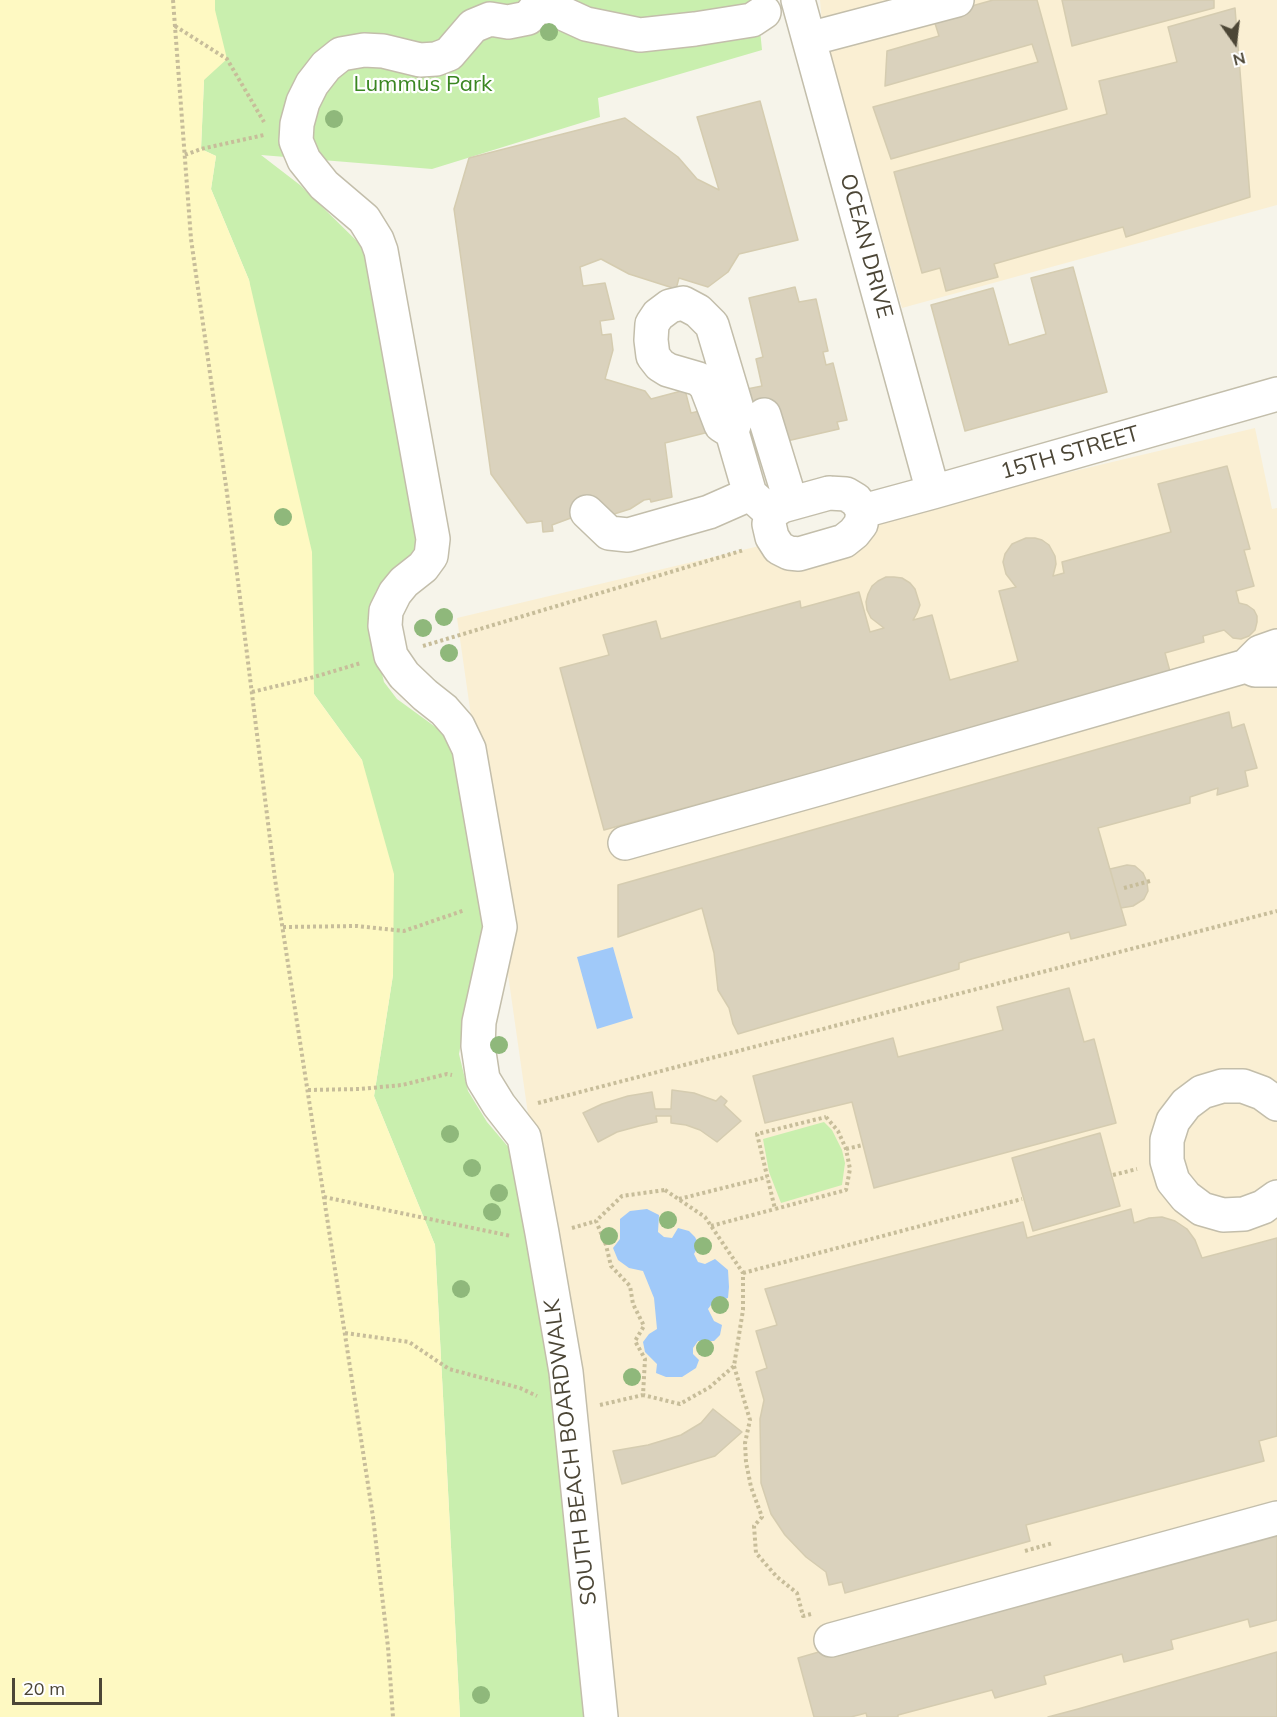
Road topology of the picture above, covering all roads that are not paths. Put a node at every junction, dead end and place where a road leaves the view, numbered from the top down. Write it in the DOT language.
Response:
graph roads {
  1 [pos="798,0"];
  2 [pos="957,0"];
  3 [pos="540,1"];
  4 [pos="764,12"];
  5 [pos="809,39"];
  6 [pos="1277,394"];
  7 [pos="764,415"];
  8 [pos="732,432"];
  9 [pos="933,492"];
  10 [pos="771,504"];
  11 [pos="863,511"];
  12 [pos="587,512"];
  13 [pos="1277,646"];
  14 [pos="1262,668"];
  15 [pos="625,843"];
  16 [pos="1277,1104"];
  17 [pos="1277,1197"];
  18 [pos="1277,1518"];
  19 [pos="823,1626"];
  20 [pos="601,1717"];
  1 -- 5 [label="street, OCEAN DRIVE"];
  2 -- 5 [label="street"];
  3 -- 4 [label="street"];
  3 -- 20 [label="street, SOUTH BEACH BOARDWALK"];
  5 -- 9 [label="street, OCEAN DRIVE"];
  6 -- 9 [label="street, 15TH STREET"];
  7 -- 10 [label="street"];
  8 -- 10 [label="street"];
  9 -- 11 [label="street, 15TH STREET"];
  10 -- 11 [label="street"];
  10 -- 11 [label="street"];
  10 -- 12 [label="street"];
  13 -- 14 [label="street"];
  14 -- 15 [label="street"];
  16 -- 17 [label="street"];
  18 -- 19 [label="street"];
}
